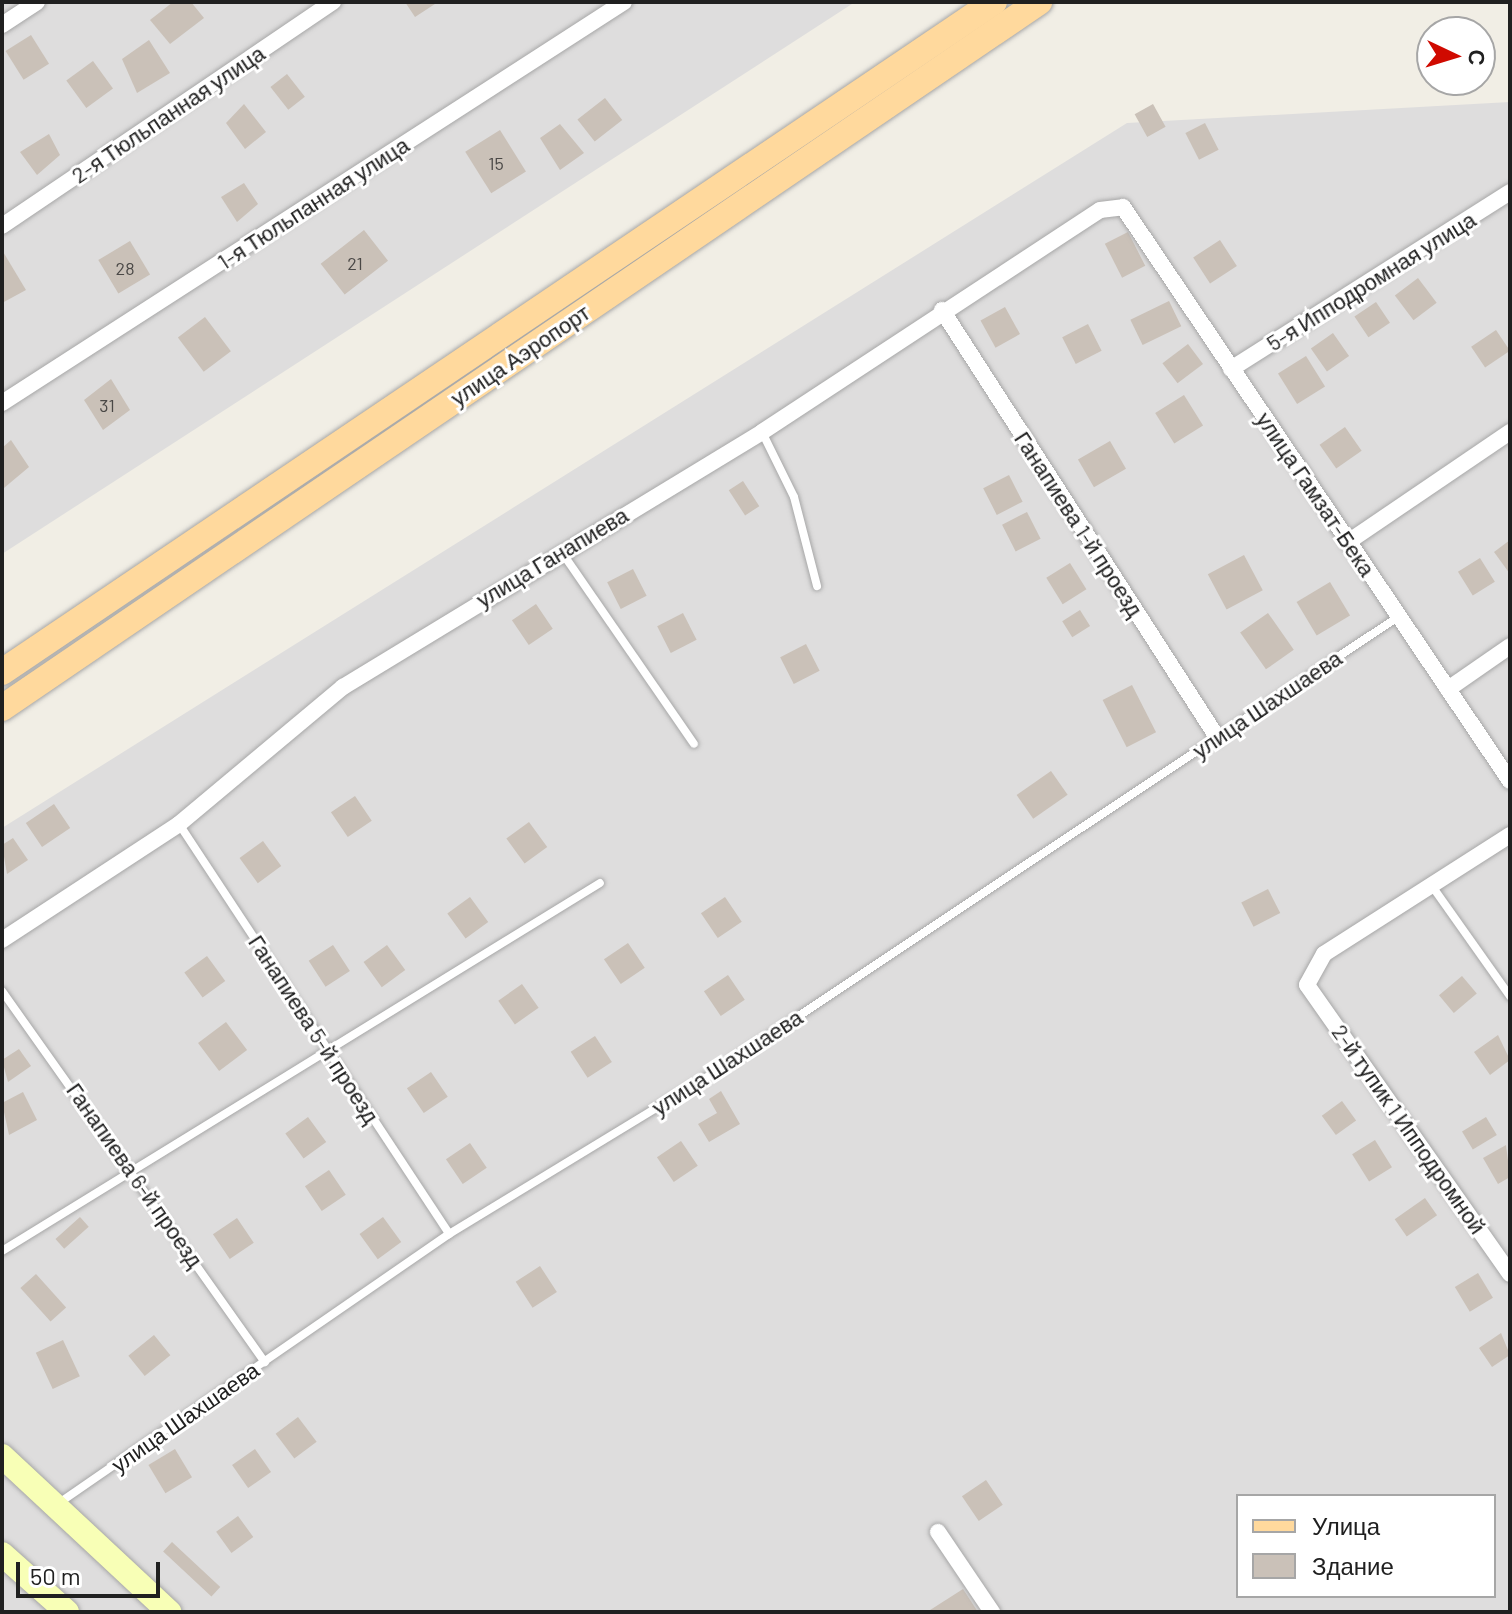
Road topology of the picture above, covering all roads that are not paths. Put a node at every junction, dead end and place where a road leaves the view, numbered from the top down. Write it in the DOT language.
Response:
graph roads {
  1 [pos="37,2"];
  2 [pos="333,2"];
  3 [pos="624,2"];
  4 [pos="994,2"];
  5 [pos="1039,2"];
  6 [pos="2,25"];
  7 [pos="1510,192"];
  8 [pos="1123,207"];
  9 [pos="2,226"];
  10 [pos="942,310"];
  11 [pos="1231,369"];
  12 [pos="2,403"];
  13 [pos="762,432"];
  14 [pos="1510,432"];
  15 [pos="1348,542"];
  16 [pos="560,550"];
  17 [pos="817,586"];
  18 [pos="1398,617"];
  19 [pos="1510,646"];
  20 [pos="2,672"];
  21 [pos="1448,689"];
  22 [pos="2,708"];
  23 [pos="1217,737"];
  24 [pos="694,744"];
  25 [pos="1510,781"];
  26 [pos="179,824"];
  27 [pos="1510,835"];
  28 [pos="600,883"];
  29 [pos="1431,885"];
  30 [pos="2,940"];
  31 [pos="2,991"];
  32 [pos="1510,996"];
  33 [pos="331,1053"];
  34 [pos="136,1175"];
  35 [pos="449,1234"];
  36 [pos="2,1251"];
  37 [pos="1510,1274"];
  38 [pos="265,1362"];
  39 [pos="2,1456"];
  40 [pos="55,1506"];
  41 [pos="938,1532"];
  42 [pos="6,1557"];
  43 [pos="39,1612"];
  44 [pos="67,1612"];
  45 [pos="169,1612"];
  46 [pos="992,1612"];
  1 -- 6 [label="street"];
  2 -- 9 [label="street, 2-я Тюльпанная улица"];
  3 -- 12 [label="street, 1-я Тюльпанная улица"];
  4 -- 20 [label="main road, улица Аэропорт"];
  5 -- 22 [label="main road, улица Аэропорт"];
  7 -- 11 [label="street, 5-я Ипподромная улица"];
  8 -- 10 [label="street, улица Ганапиева"];
  8 -- 11 [label="street, улица Гамзат-Бека"];
  10 -- 13 [label="street, улица Ганапиева"];
  10 -- 23 [label="street, Ганапиева 1-й проезд"];
  11 -- 15 [label="street, улица Гамзат-Бека"];
  13 -- 16 [label="street, улица Ганапиева"];
  13 -- 17 [label="lane"];
  14 -- 15 [label="street"];
  15 -- 18 [label="street, улица Гамзат-Бека"];
  16 -- 24 [label="lane"];
  16 -- 26 [label="street, улица Ганапиева"];
  18 -- 21 [label="street, улица Гамзат-Бека"];
  18 -- 23 [label="lane, улица Шахшаева"];
  19 -- 21 [label="street"];
  21 -- 25 [label="street, улица Гамзат-Бека"];
  23 -- 35 [label="lane, улица Шахшаева"];
  26 -- 30 [label="street, улица Ганапиева"];
  26 -- 33 [label="lane, Ганапиева 5-й проезд"];
  27 -- 29 [label="street"];
  28 -- 33 [label="lane"];
  29 -- 32 [label="lane"];
  29 -- 37 [label="street, 2-й тупик 1 Ипподромной"];
  31 -- 34 [label="lane, Ганапиева 6-й проезд"];
  33 -- 34 [label="lane"];
  33 -- 35 [label="lane, Ганапиева 5-й проезд"];
  34 -- 36 [label="lane"];
  34 -- 38 [label="lane, Ганапиева 6-й проезд"];
  35 -- 38 [label="lane, улица Шахшаева"];
  38 -- 40 [label="lane, улица Шахшаева"];
  39 -- 40 [label="main road"];
  40 -- 45 [label="main road"];
  41 -- 46 [label="street"];
  42 -- 43 [label="main road"];
  42 -- 44 [label="main road"];
}
